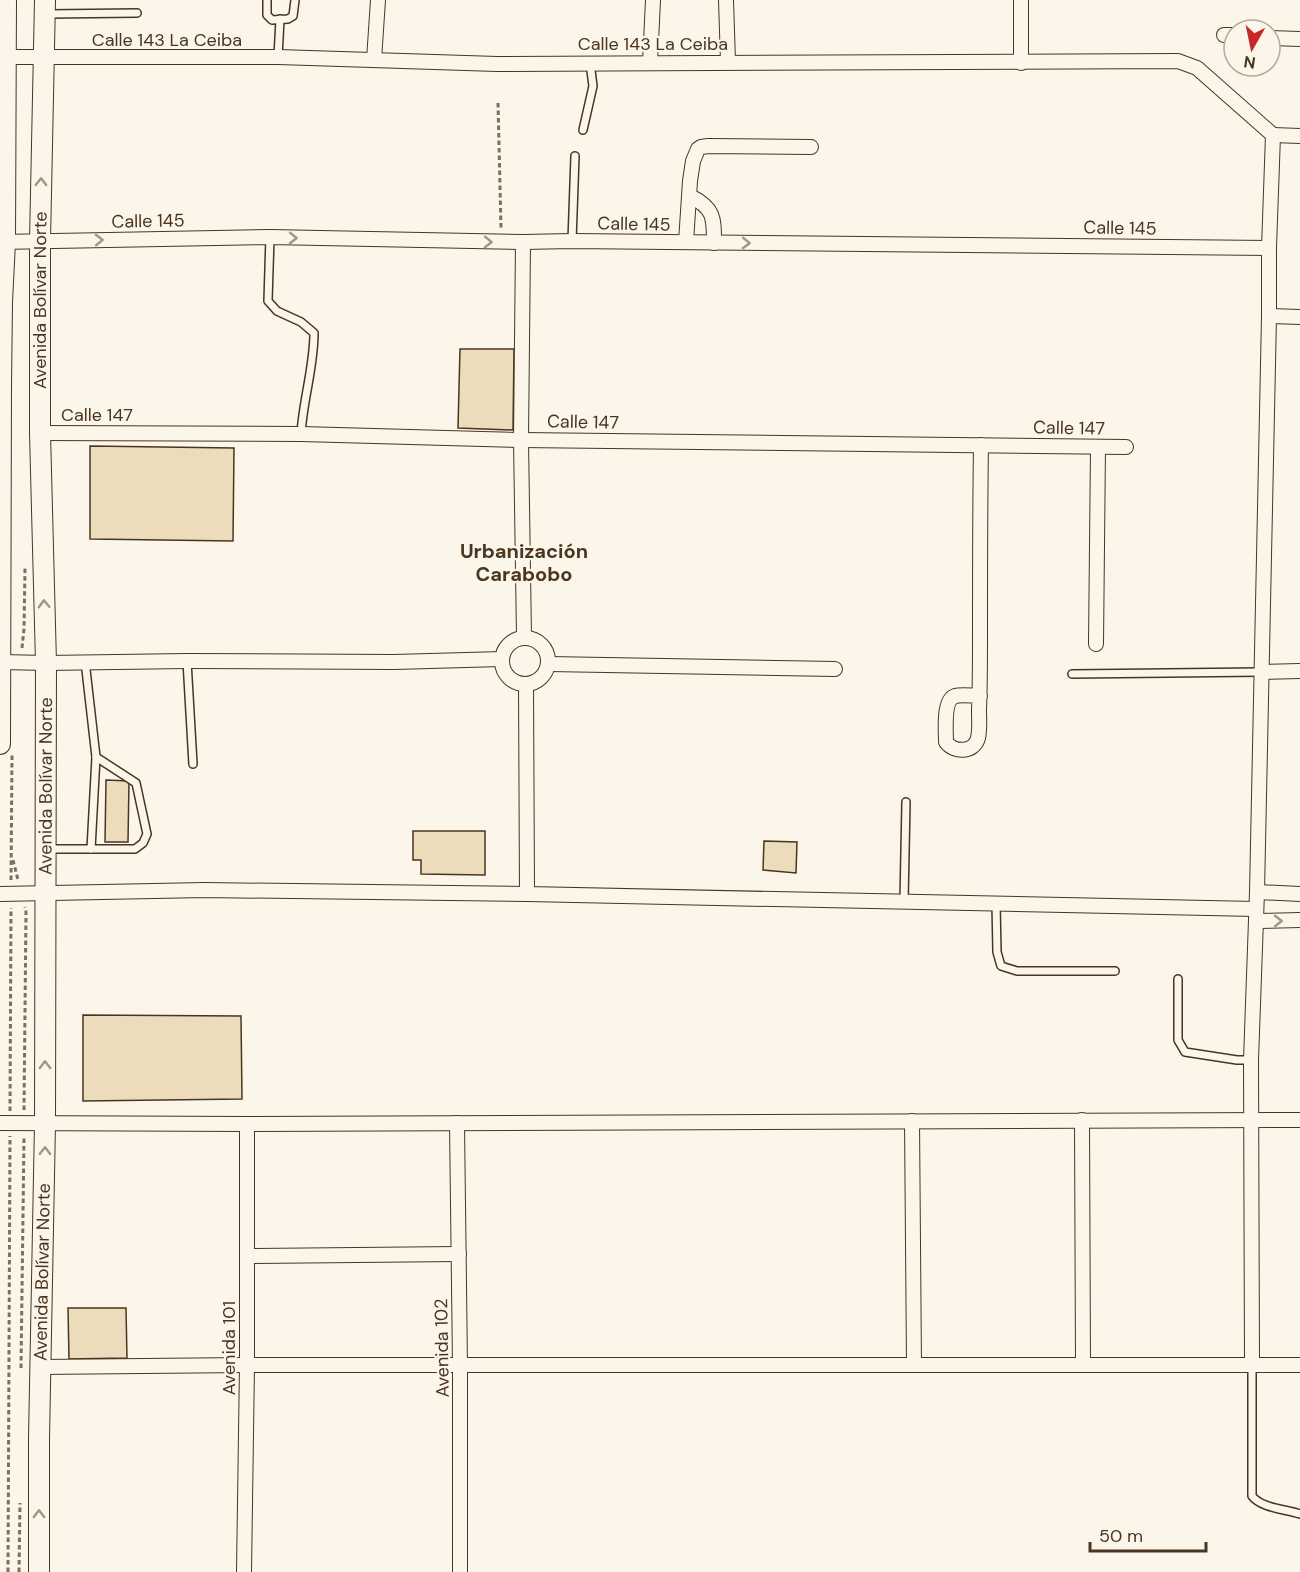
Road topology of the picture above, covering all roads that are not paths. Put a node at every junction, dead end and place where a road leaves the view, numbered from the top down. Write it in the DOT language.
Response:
graph roads {
  1 [pos="6,0"];
  2 [pos="267,0"];
  3 [pos="295,0"];
  4 [pos="378,0"];
  5 [pos="653,0"];
  6 [pos="726,0"];
  7 [pos="1021,0"];
  8 [pos="45,7"];
  9 [pos="137,13"];
  10 [pos="280,19"];
  11 [pos="1282,38"];
  12 [pos="1300,39"];
  13 [pos="6,57"];
  14 [pos="278,57"];
  15 [pos="44,58"];
  16 [pos="374,60"];
  17 [pos="728,62"];
  18 [pos="590,63"];
  19 [pos="650,63"];
  20 [pos="1021,63"];
  21 [pos="3,119"];
  22 [pos="582,130"];
  23 [pos="1273,135"];
  24 [pos="1300,136"];
  25 [pos="811,147"];
  26 [pos="575,156"];
  27 [pos="690,196"];
  28 [pos="270,237"];
  29 [pos="40,241"];
  30 [pos="572,241"];
  31 [pos="3,242"];
  32 [pos="523,242"];
  33 [pos="686,242"];
  34 [pos="714,243"];
  35 [pos="1269,248"];
  36 [pos="1269,316"];
  37 [pos="1300,317"];
  38 [pos="40,433"];
  39 [pos="301,434"];
  40 [pos="521,440"];
  41 [pos="981,445"];
  42 [pos="1098,447"];
  43 [pos="1126,447"];
  44 [pos="0,567"];
  45 [pos="524,637"];
  46 [pos="1096,644"];
  47 [pos="502,659"];
  48 [pos="85,661"];
  49 [pos="187,661"];
  50 [pos="1,662"];
  51 [pos="46,663"];
  52 [pos="548,664"];
  53 [pos="835,669"];
  54 [pos="1300,671"];
  55 [pos="1261,672"];
  56 [pos="1072,674"];
  57 [pos="526,684"];
  58 [pos="980,696"];
  59 [pos="0,725"];
  60 [pos="6,749"];
  61 [pos="96,756"];
  62 [pos="193,764"];
  63 [pos="906,802"];
  64 [pos="45,849"];
  65 [pos="91,849"];
  66 [pos="1257,892"];
  67 [pos="45,893"];
  68 [pos="527,894"];
  69 [pos="1300,894"];
  70 [pos="6,899"];
  71 [pos="904,901"];
  72 [pos="996,903"];
  73 [pos="1256,915"];
  74 [pos="1300,921"];
  75 [pos="1115,971"];
  76 [pos="1178,979"];
  77 [pos="1251,1060"];
  78 [pos="1251,1119"];
  79 [pos="1082,1120"];
  80 [pos="1300,1120"];
  81 [pos="912,1121"];
  82 [pos="457,1123"];
  83 [pos="7,1124"];
  84 [pos="45,1124"];
  85 [pos="247,1124"];
  86 [pos="459,1254"];
  87 [pos="246,1256"];
  88 [pos="248,1365"];
  89 [pos="914,1365"];
  90 [pos="1083,1365"];
  91 [pos="1252,1365"];
  92 [pos="1300,1365"];
  93 [pos="460,1366"];
  94 [pos="31,1369"];
  95 [pos="1300,1514"];
  96 [pos="39,1572"];
  97 [pos="244,1572"];
  98 [pos="460,1572"];
  1 -- 13 [label="main road, Avenida Bolívar Norte"];
  2 -- 10 [label="lane"];
  3 -- 10 [label="lane"];
  4 -- 16 [label="street"];
  5 -- 19 [label="street"];
  6 -- 17 [label="street"];
  7 -- 20 [label="street"];
  8 -- 9 [label="lane"];
  8 -- 15 [label="main road, Avenida Bolívar Norte"];
  10 -- 14 [label="lane"];
  11 -- 12 [label="street"];
  13 -- 15 [label="street, Calle 143 La Ceiba"];
  13 -- 21 [label="main road, Avenida Bolívar Norte"];
  14 -- 15 [label="street, Calle 143 La Ceiba"];
  14 -- 16 [label="street, Calle 143 La Ceiba"];
  29 -- 15 [label="main road, Avenida Bolívar Norte, one-way"];
  16 -- 18 [label="street, Calle 143 La Ceiba"];
  17 -- 19 [label="street, Calle 143 La Ceiba"];
  17 -- 20 [label="street, Calle 143 La Ceiba"];
  18 -- 19 [label="street, Calle 143 La Ceiba"];
  18 -- 22 [label="lane"];
  20 -- 23 [label="street, Calle 143 La Ceiba"];
  21 -- 31 [label="main road, Avenida Bolívar Norte"];
  23 -- 24 [label="street"];
  23 -- 35 [label="street"];
  25 -- 27 [label="street"];
  26 -- 30 [label="lane"];
  27 -- 33 [label="street"];
  27 -- 34 [label="street"];
  29 -- 28 [label="street, Calle 145, one-way"];
  28 -- 32 [label="street, Calle 145, one-way"];
  28 -- 39 [label="lane"];
  29 -- 31 [label="street, Calle 145"];
  29 -- 38 [label="main road, Avenida Bolívar Norte"];
  30 -- 32 [label="street, Calle 145"];
  30 -- 33 [label="street, Calle 145"];
  31 -- 44 [label="main road, Avenida Bolívar Norte"];
  32 -- 40 [label="street"];
  33 -- 34 [label="street, Calle 145"];
  34 -- 35 [label="street, Calle 145, one-way"];
  35 -- 36 [label="street"];
  36 -- 37 [label="street"];
  36 -- 55 [label="street"];
  38 -- 39 [label="street, Calle 147"];
  51 -- 38 [label="main road, Avenida Bolívar Norte, one-way"];
  39 -- 40 [label="street, Calle 147"];
  40 -- 41 [label="street, Calle 147"];
  40 -- 45 [label="street"];
  41 -- 42 [label="street, Calle 147"];
  41 -- 58 [label="street"];
  42 -- 43 [label="street, Calle 147"];
  42 -- 46 [label="street"];
  44 -- 50 [label="main road, Avenida Bolívar Norte"];
  45 -- 47 [label="street"];
  45 -- 52 [label="street"];
  47 -- 49 [label="street"];
  47 -- 57 [label="street"];
  48 -- 49 [label="street"];
  48 -- 51 [label="street"];
  48 -- 61 [label="lane"];
  49 -- 62 [label="lane"];
  50 -- 51 [label="street"];
  50 -- 59 [label="main road, Avenida Bolívar Norte"];
  51 -- 64 [label="main road, Avenida Bolívar Norte"];
  52 -- 53 [label="street"];
  52 -- 57 [label="street"];
  54 -- 55 [label="street"];
  55 -- 56 [label="lane"];
  55 -- 66 [label="street"];
  57 -- 68 [label="street"];
  59 -- 60 [label="main road, Avenida Bolívar Norte"];
  61 -- 65 [label="lane"];
  61 -- 65 [label="lane"];
  63 -- 71 [label="lane"];
  64 -- 65 [label="lane"];
  64 -- 67 [label="main road, Avenida Bolívar Norte"];
  66 -- 69 [label="street"];
  66 -- 73 [label="street"];
  67 -- 68 [label="street"];
  67 -- 70 [label="street"];
  84 -- 67 [label="main road, Avenida Bolívar Norte, one-way"];
  68 -- 71 [label="street"];
  71 -- 72 [label="street"];
  72 -- 73 [label="street"];
  72 -- 75 [label="lane"];
  73 -- 74 [label="street, one-way"];
  73 -- 77 [label="street"];
  76 -- 77 [label="lane"];
  77 -- 78 [label="street"];
  78 -- 79 [label="street"];
  78 -- 80 [label="street"];
  78 -- 91 [label="street"];
  79 -- 81 [label="street"];
  79 -- 90 [label="street"];
  81 -- 82 [label="street"];
  81 -- 89 [label="street"];
  82 -- 85 [label="street"];
  82 -- 86 [label="street, Avenida 102"];
  83 -- 84 [label="street"];
  84 -- 85 [label="street"];
  94 -- 84 [label="main road, Avenida Bolívar Norte, one-way"];
  85 -- 87 [label="street, Avenida 101"];
  86 -- 87 [label="street"];
  86 -- 93 [label="street, Avenida 102"];
  87 -- 88 [label="street, Avenida 101"];
  88 -- 93 [label="street"];
  88 -- 94 [label="street"];
  88 -- 97 [label="street, Avenida 101"];
  89 -- 90 [label="street"];
  89 -- 93 [label="street"];
  90 -- 91 [label="street"];
  91 -- 92 [label="street"];
  91 -- 95 [label="lane"];
  93 -- 98 [label="street, Avenida 102"];
  96 -- 94 [label="main road, Avenida Bolívar Norte, one-way"];
}
